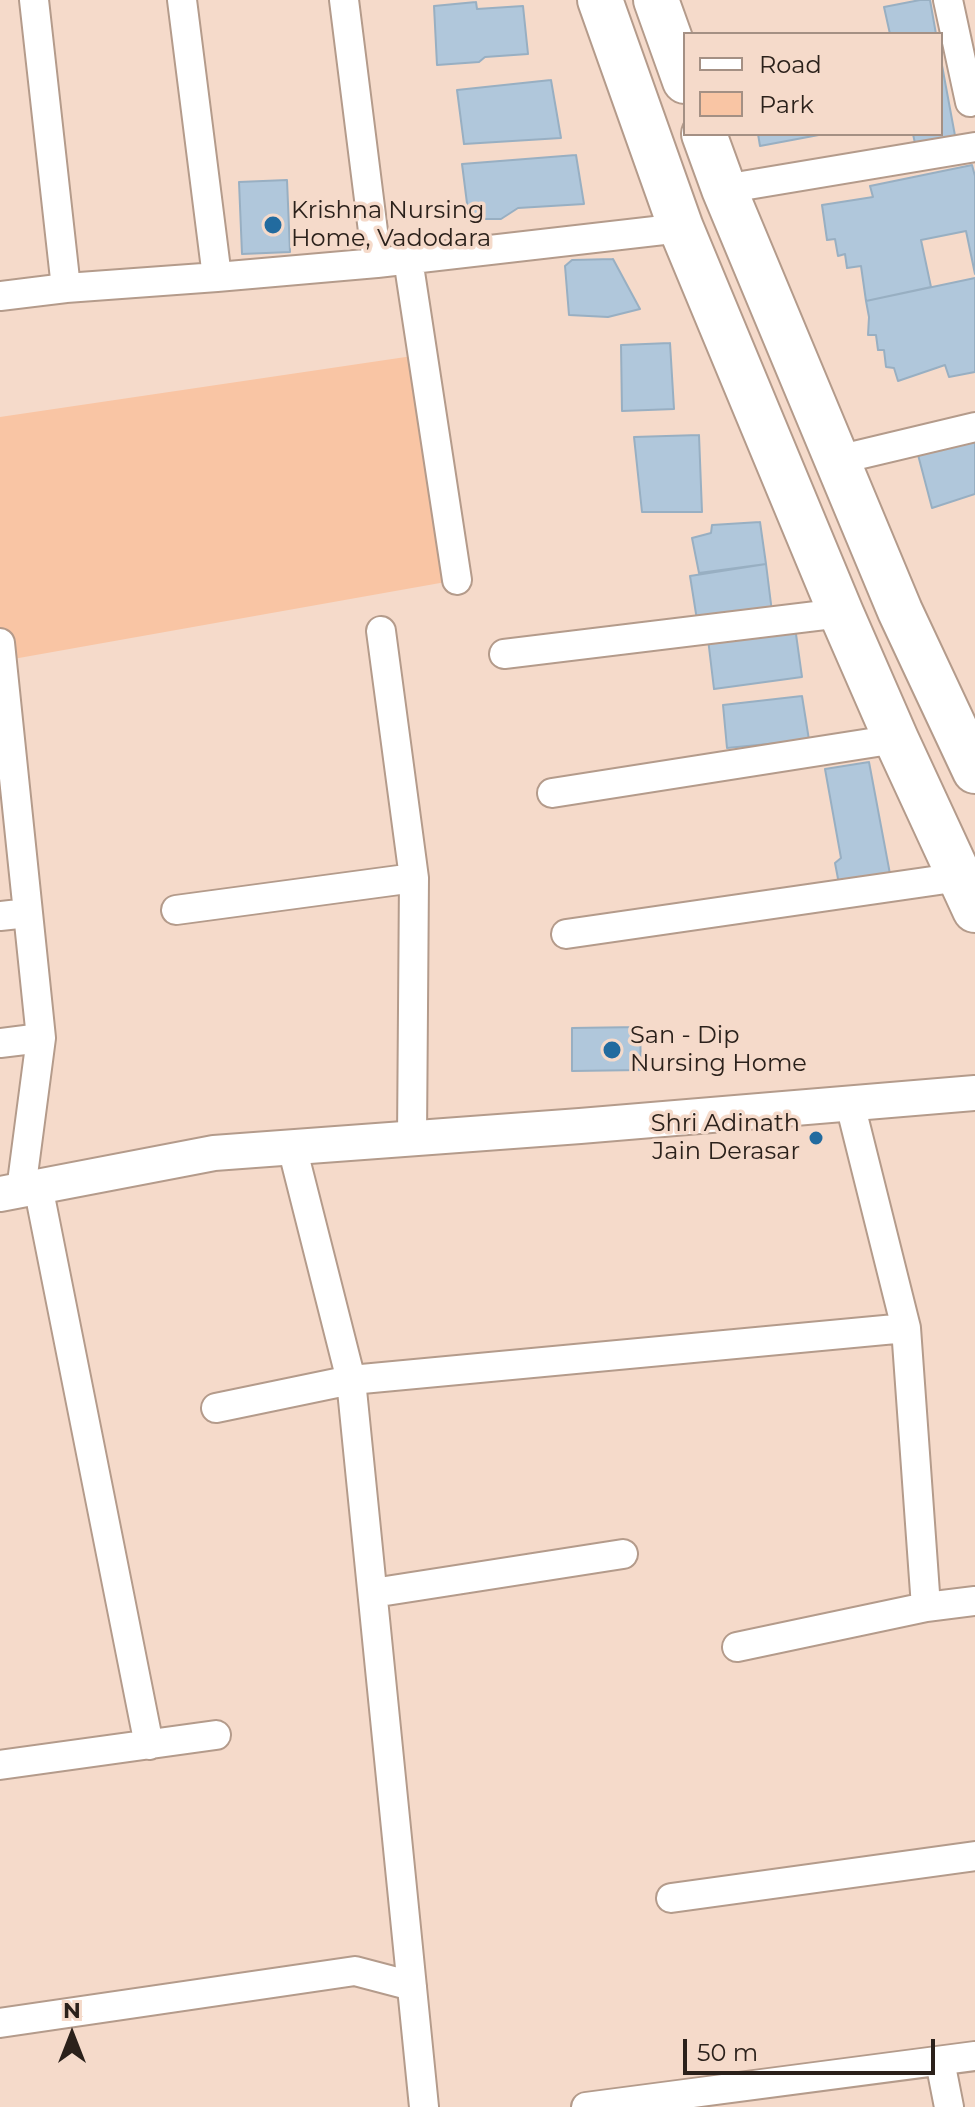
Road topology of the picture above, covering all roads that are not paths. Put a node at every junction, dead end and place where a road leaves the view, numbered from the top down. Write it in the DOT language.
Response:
graph roads {
  1 [pos="34,0"];
  2 [pos="182,0"];
  3 [pos="344,0"];
  4 [pos="600,0"];
  5 [pos="656,0"];
  6 [pos="948,0"];
  7 [pos="683,75"];
  8 [pos="973,109"];
  9 [pos="705,136"];
  10 [pos="975,147"];
  11 [pos="724,189"];
  12 [pos="681,228"];
  13 [pos="408,259"];
  14 [pos="377,263"];
  15 [pos="217,277"];
  16 [pos="66,288"];
  17 [pos="0,296"];
  18 [pos="975,427"];
  19 [pos="837,460"];
  20 [pos="457,580"];
  21 [pos="841,613"];
  22 [pos="381,631"];
  23 [pos="0,643"];
  24 [pos="504,654"];
  25 [pos="896,739"];
  26 [pos="975,771"];
  27 [pos="552,793"];
  28 [pos="414,878"];
  29 [pos="968,893"];
  30 [pos="176,910"];
  31 [pos="14,915"];
  32 [pos="566,934"];
  33 [pos="41,1038"];
  34 [pos="0,1043"];
  35 [pos="975,1093"];
  36 [pos="850,1104"];
  37 [pos="412,1138"];
  38 [pos="292,1147"];
  39 [pos="20,1190"];
  40 [pos="906,1328"];
  41 [pos="351,1380"];
  42 [pos="216,1408"];
  43 [pos="623,1554"];
  44 [pos="373,1593"];
  45 [pos="975,1601"];
  46 [pos="926,1607"];
  47 [pos="737,1647"];
  48 [pos="216,1735"];
  49 [pos="149,1745"];
  50 [pos="0,1765"];
  51 [pos="975,1856"];
  52 [pos="671,1898"];
  53 [pos="412,1986"];
  54 [pos="0,2023"];
  55 [pos="975,2056"];
  56 [pos="940,2061"];
  57 [pos="424,2107"];
  58 [pos="586,2107"];
  59 [pos="949,2107"];
  1 -- 16 [label="street"];
  2 -- 15 [label="street"];
  3 -- 14 [label="street"];
  4 -- 12 [label="highway"];
  5 -- 7 [label="highway"];
  6 -- 8 [label="street"];
  9 -- 11 [label="highway"];
  10 -- 11 [label="street"];
  11 -- 19 [label="highway"];
  12 -- 13 [label="street"];
  12 -- 21 [label="highway"];
  13 -- 14 [label="street"];
  13 -- 20 [label="street"];
  14 -- 15 [label="street"];
  15 -- 16 [label="street"];
  16 -- 17 [label="street"];
  18 -- 19 [label="street"];
  19 -- 26 [label="highway"];
  21 -- 24 [label="street"];
  21 -- 25 [label="highway"];
  22 -- 28 [label="street"];
  23 -- 31 [label="street"];
  25 -- 27 [label="street"];
  25 -- 29 [label="highway"];
  28 -- 30 [label="street"];
  28 -- 37 [label="street"];
  29 -- 32 [label="street"];
  31 -- 33 [label="street"];
  33 -- 34 [label="street"];
  33 -- 39 [label="street"];
  35 -- 36 [label="street"];
  36 -- 37 [label="street"];
  36 -- 40 [label="street"];
  37 -- 38 [label="street"];
  38 -- 39 [label="street"];
  38 -- 41 [label="street"];
  39 -- 49 [label="street"];
  40 -- 41 [label="street"];
  40 -- 46 [label="street"];
  41 -- 42 [label="street"];
  41 -- 44 [label="street"];
  43 -- 44 [label="street"];
  44 -- 53 [label="street"];
  45 -- 46 [label="street"];
  46 -- 47 [label="street"];
  48 -- 49 [label="street"];
  49 -- 50 [label="street"];
  51 -- 52 [label="street"];
  53 -- 54 [label="street"];
  53 -- 57 [label="street"];
  55 -- 56 [label="street"];
  56 -- 58 [label="street"];
  56 -- 59 [label="street"];
}
